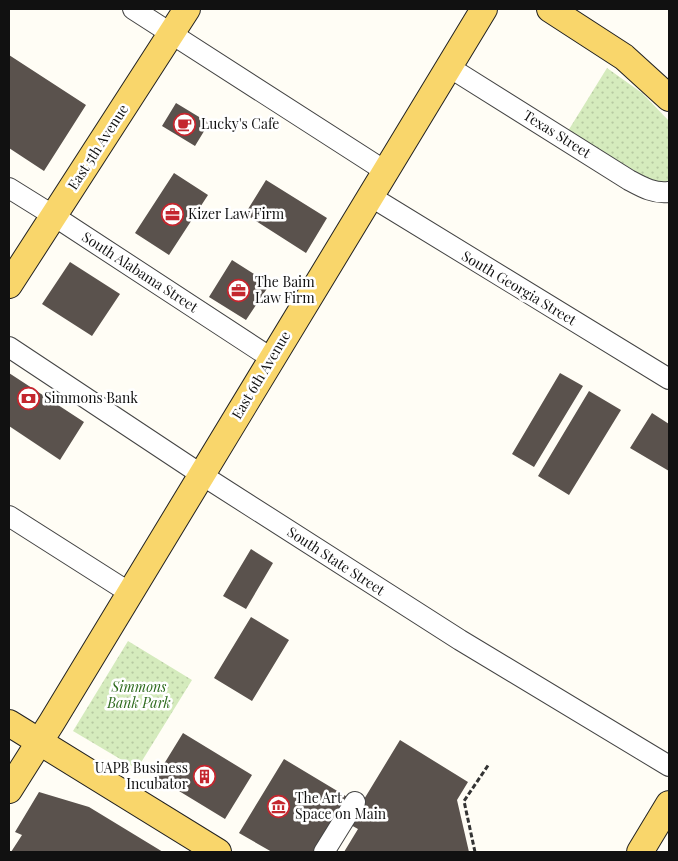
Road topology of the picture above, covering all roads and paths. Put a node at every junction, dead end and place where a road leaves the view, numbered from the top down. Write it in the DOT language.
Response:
graph roads {
  1 [pos="133,9"];
  2 [pos="187,9"];
  3 [pos="484,9"];
  4 [pos="550,9"];
  5 [pos="172,33"];
  6 [pos="449,66"];
  7 [pos="669,98"];
  8 [pos="385,171"];
  9 [pos="9,188"];
  10 [pos="669,192"];
  11 [pos="370,196"];
  12 [pos="54,216"];
  13 [pos="9,285"];
  14 [pos="9,348"];
  15 [pos="271,358"];
  16 [pos="669,380"];
  17 [pos="202,475"];
  18 [pos="9,516"];
  19 [pos="130,593"];
  20 [pos="9,723"];
  21 [pos="39,742"];
  22 [pos="489,764"];
  23 [pos="669,766"];
  24 [pos="9,790"];
  25 [pos="355,802"];
  26 [pos="669,804"];
  27 [pos="214,851"];
  28 [pos="324,852"];
  29 [pos="475,852"];
  30 [pos="640,852"];
  1 -- 5 [label="street"];
  2 -- 5 [label="main road, East 5th Avenue"];
  3 -- 6 [label="main road, East 6th Avenue"];
  4 -- 7 [label="main road"];
  5 -- 8 [label="street"];
  5 -- 12 [label="main road, East 5th Avenue"];
  6 -- 8 [label="main road, East 6th Avenue"];
  6 -- 10 [label="street, Texas Street"];
  8 -- 11 [label="main road, East 6th Avenue"];
  9 -- 12 [label="street, South Alabama Street"];
  11 -- 15 [label="main road, East 6th Avenue"];
  11 -- 16 [label="street, South Georgia Street"];
  12 -- 13 [label="main road, East 5th Avenue"];
  12 -- 15 [label="street, South Alabama Street"];
  14 -- 17 [label="street, South State Street"];
  15 -- 17 [label="main road, East 6th Avenue"];
  17 -- 19 [label="main road, East 6th Avenue"];
  17 -- 23 [label="street, South State Street"];
  18 -- 19 [label="street"];
  19 -- 21 [label="main road, East 6th Avenue"];
  20 -- 21 [label="main road"];
  21 -- 24 [label="main road, East 6th Avenue"];
  21 -- 27 [label="main road"];
  22 -- 29 [label="path"];
  25 -- 28 [label="street"];
  26 -- 30 [label="main road"];
}
